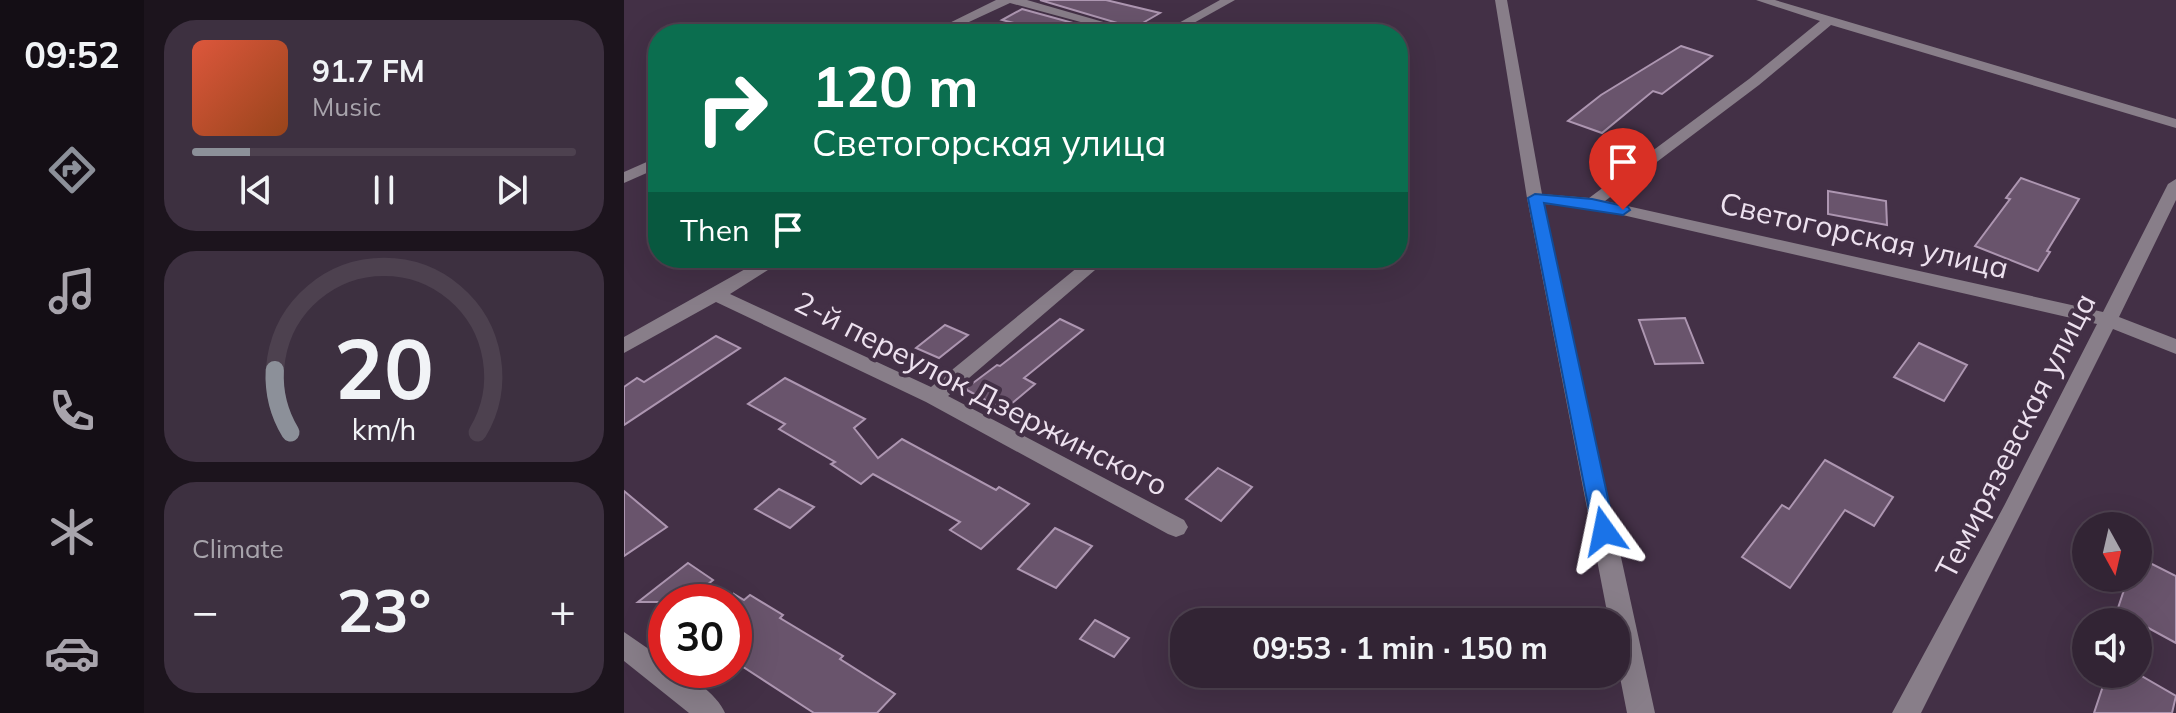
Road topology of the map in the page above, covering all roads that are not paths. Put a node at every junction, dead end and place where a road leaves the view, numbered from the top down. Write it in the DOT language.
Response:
graph roads {
  1 [pos="1006,0"];
  2 [pos="1014,0"];
  3 [pos="1229,0"];
  4 [pos="1501,0"];
  5 [pos="1762,0"];
  6 [pos="1829,20"];
  7 [pos="954,24"];
  8 [pos="1102,24"];
  9 [pos="1184,24"];
  10 [pos="2176,124"];
  11 [pos="648,167"];
  12 [pos="624,178"];
  13 [pos="2176,184"];
  14 [pos="1535,198"];
  15 [pos="1592,203"];
  16 [pos="760,268"];
  17 [pos="1088,268"];
  18 [pos="715,294"];
  19 [pos="2109,320"];
  20 [pos="624,346"];
  21 [pos="2176,347"];
  22 [pos="933,397"];
  23 [pos="1176,527"];
  24 [pos="624,645"];
  25 [pos="711,713"];
  26 [pos="1641,713"];
  27 [pos="1906,713"];
  1 -- 7 [label="street"];
  2 -- 8 [label="street"];
  3 -- 9 [label="street"];
  4 -- 14 [label="street"];
  5 -- 6 [label="street"];
  6 -- 10 [label="street"];
  6 -- 15 [label="street"];
  11 -- 12 [label="street"];
  13 -- 19 [label="street, Темирязевская улица"];
  14 -- 15 [label="street, Светогорская улица"];
  14 -- 26 [label="street"];
  15 -- 19 [label="street, Светогорская улица"];
  16 -- 18 [label="street"];
  17 -- 22 [label="street"];
  18 -- 20 [label="street"];
  18 -- 22 [label="street, 2-й переулок Дзержинского"];
  19 -- 21 [label="street, Светогорская улица"];
  19 -- 27 [label="street, Темирязевская улица"];
  22 -- 23 [label="street, 2-й переулок Дзержинского"];
  24 -- 25 [label="street"];
}
